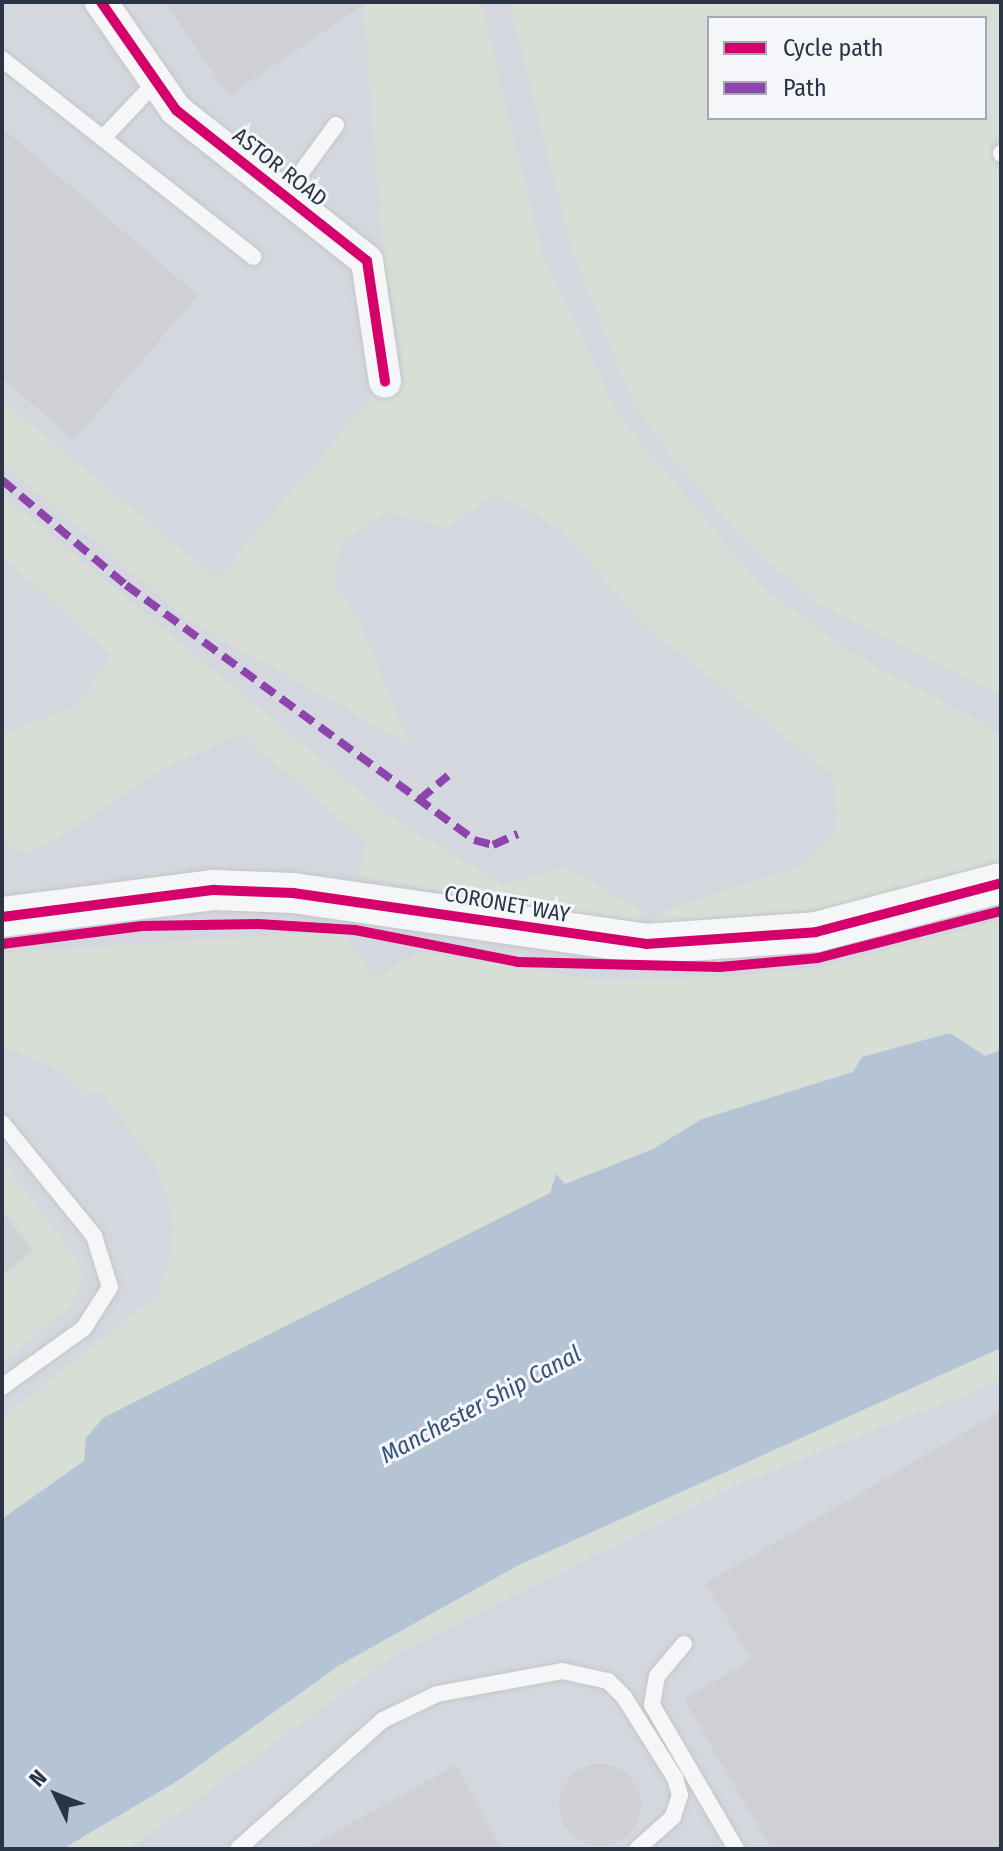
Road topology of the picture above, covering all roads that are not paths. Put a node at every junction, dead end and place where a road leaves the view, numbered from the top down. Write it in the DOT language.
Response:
graph roads {
  1 [pos="101,2"];
  2 [pos="2,59"];
  3 [pos="156,82"];
  4 [pos="336,125"];
  5 [pos="103,138"];
  6 [pos="284,196"];
  7 [pos="254,257"];
  8 [pos="385,382"];
  9 [pos="1001,883"];
  10 [pos="2,917"];
  11 [pos="2,1123"];
  12 [pos="2,1387"];
  13 [pos="684,1644"];
  14 [pos="238,1849"];
  15 [pos="637,1849"];
  16 [pos="736,1849"];
  1 -- 3 [label="street, ASTOR ROAD"];
  2 -- 5 [label="lane"];
  3 -- 5 [label="lane"];
  3 -- 6 [label="street, ASTOR ROAD"];
  4 -- 6 [label="lane"];
  5 -- 7 [label="lane"];
  6 -- 8 [label="street, ASTOR ROAD"];
  9 -- 10 [label="street, CORONET WAY"];
  11 -- 12 [label="lane"];
  13 -- 16 [label="lane"];
  14 -- 15 [label="lane"];
}
